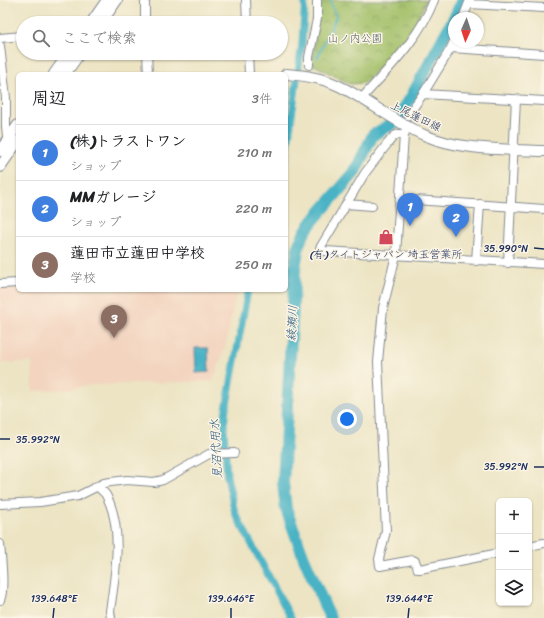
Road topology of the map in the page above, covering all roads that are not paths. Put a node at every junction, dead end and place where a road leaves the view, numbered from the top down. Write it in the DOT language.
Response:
graph roads {
  1 [pos="107,0"];
  2 [pos="117,0"];
  3 [pos="145,0"];
  4 [pos="246,0"];
  5 [pos="317,0"];
  6 [pos="434,0"];
  7 [pos="469,2"];
  8 [pos="520,4"];
  9 [pos="544,8"];
  10 [pos="465,12"];
  11 [pos="95,16"];
  12 [pos="106,16"];
  13 [pos="145,16"];
  14 [pos="247,16"];
  15 [pos="16,37"];
  16 [pos="0,38"];
  17 [pos="0,46"];
  18 [pos="484,47"];
  19 [pos="451,48"];
  20 [pos="544,54"];
  21 [pos="64,60"];
  22 [pos="75,60"];
  23 [pos="147,60"];
  24 [pos="248,60"];
  25 [pos="309,65"];
  26 [pos="55,72"];
  27 [pos="67,72"];
  28 [pos="148,72"];
  29 [pos="249,72"];
  30 [pos="288,74"];
  31 [pos="424,94"];
  32 [pos="362,99"];
  33 [pos="516,99"];
  34 [pos="544,101"];
  35 [pos="408,115"];
  36 [pos="16,128"];
  37 [pos="404,128"];
  38 [pos="7,141"];
  39 [pos="16,143"];
  40 [pos="514,150"];
  41 [pos="7,152"];
  42 [pos="544,152"];
  43 [pos="0,167"];
  44 [pos="400,199"];
  45 [pos="346,204"];
  46 [pos="480,204"];
  47 [pos="372,206"];
  48 [pos="511,207"];
  49 [pos="544,209"];
  50 [pos="396,255"];
  51 [pos="476,261"];
  52 [pos="508,262"];
  53 [pos="544,264"];
  54 [pos="16,282"];
  55 [pos="0,284"];
  56 [pos="232,453"];
  57 [pos="97,486"];
  58 [pos="0,504"];
  59 [pos="544,543"];
  60 [pos="0,544"];
  61 [pos="532,545"];
  62 [pos="496,554"];
  63 [pos="0,600"];
  64 [pos="111,618"];
  1 -- 11 [label="main road"];
  2 -- 12 [label="main road"];
  3 -- 13 [label="street"];
  4 -- 14 [label="street"];
  5 -- 25 [label="street"];
  6 -- 32 [label="street"];
  7 -- 8 [label="street"];
  7 -- 10 [label="street"];
  8 -- 9 [label="street"];
  15 -- 16 [label="street"];
  17 -- 38 [label="street"];
  18 -- 20 [label="street"];
  19 -- 31 [label="street"];
  21 -- 26 [label="main road"];
  22 -- 27 [label="main road"];
  23 -- 28 [label="street"];
  24 -- 29 [label="street"];
  30 -- 32 [label="main road, 上尾蓮田線"];
  31 -- 33 [label="street"];
  31 -- 35 [label="street"];
  32 -- 37 [label="main road, 上尾蓮田線"];
  33 -- 34 [label="street"];
  33 -- 40 [label="street"];
  36 -- 38 [label="main road"];
  37 -- 40 [label="main road, 上尾蓮田線"];
  37 -- 44 [label="street"];
  37 -- 45 [label="street"];
  38 -- 41 [label="main road"];
  39 -- 41 [label="main road"];
  40 -- 42 [label="main road, 上尾蓮田線"];
  40 -- 48 [label="street"];
  41 -- 43 [label="main road"];
  44 -- 46 [label="street"];
  44 -- 50 [label="street"];
  45 -- 47 [label="street"];
  45 -- 50 [label="street"];
  46 -- 48 [label="street"];
  46 -- 51 [label="street"];
  48 -- 49 [label="street"];
  48 -- 52 [label="street"];
  50 -- 51 [label="street"];
  50 -- 62 [label="street"];
  51 -- 52 [label="street"];
  52 -- 53 [label="street"];
  54 -- 55 [label="street"];
  56 -- 57 [label="street"];
  57 -- 58 [label="street"];
  57 -- 64 [label="street"];
  59 -- 61 [label="street"];
  60 -- 63 [label="street"];
}
